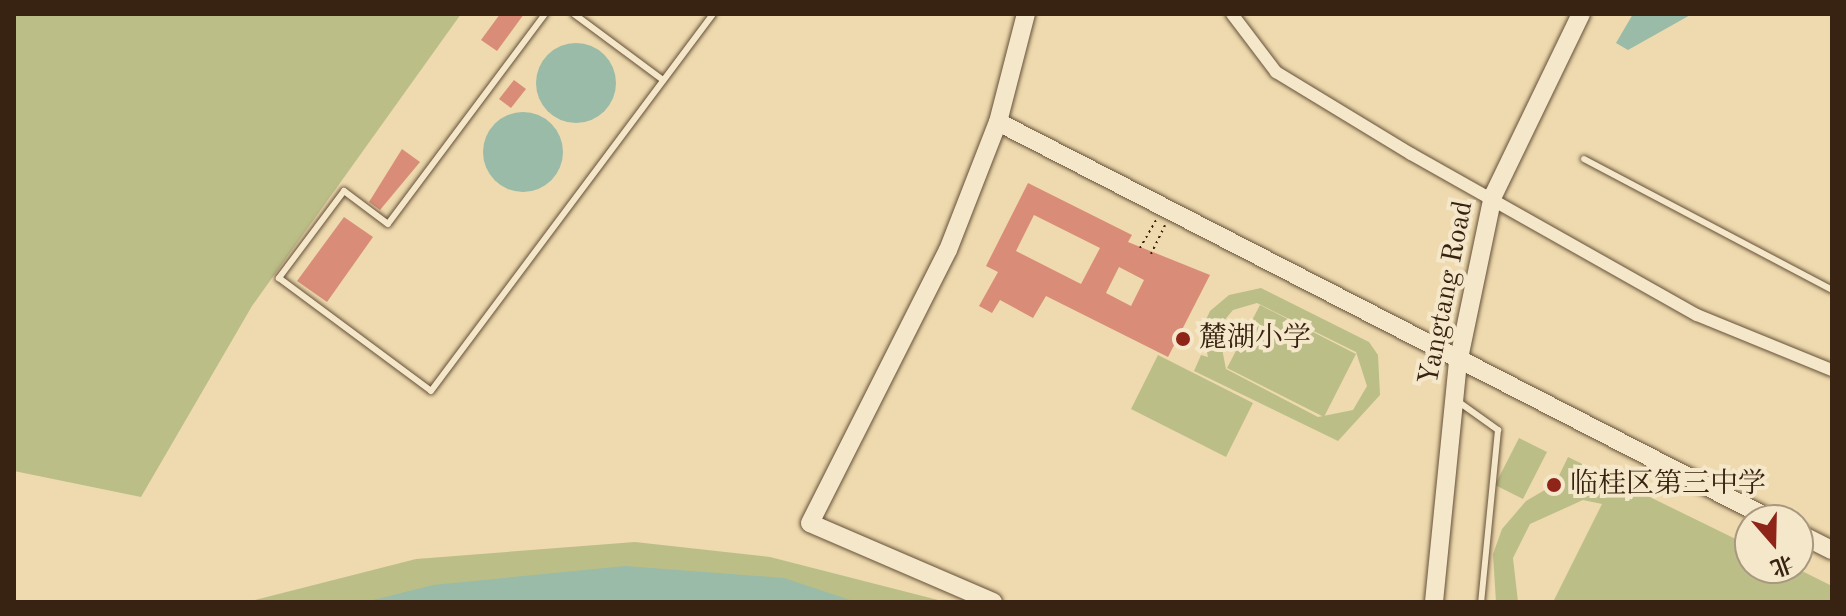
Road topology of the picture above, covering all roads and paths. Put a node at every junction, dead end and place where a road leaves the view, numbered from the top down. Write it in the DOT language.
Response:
graph roads {
  1 [pos="545,14"];
  2 [pos="574,14"];
  3 [pos="713,14"];
  4 [pos="1026,14"];
  5 [pos="1232,14"];
  6 [pos="1581,14"];
  7 [pos="663,80"];
  8 [pos="998,122"];
  9 [pos="1584,159"];
  10 [pos="1493,196"];
  11 [pos="1169,207"];
  12 [pos="1140,248"];
  13 [pos="1151,254"];
  14 [pos="1832,290"];
  15 [pos="1458,363"];
  16 [pos="1832,370"];
  17 [pos="1455,398"];
  18 [pos="1740,504"];
  19 [pos="1814,541"];
  20 [pos="1832,550"];
  21 [pos="993,602"];
  22 [pos="1434,602"];
  23 [pos="1481,602"];
  1 -- 7 [label="lane"];
  2 -- 7 [label="lane"];
  3 -- 7 [label="lane"];
  4 -- 8 [label="main road"];
  5 -- 10 [label="street"];
  6 -- 10 [label="main road, Yangtang Road"];
  8 -- 11 [label="main road"];
  8 -- 21 [label="main road"];
  9 -- 14 [label="lane"];
  10 -- 15 [label="main road, Yangtang Road"];
  10 -- 16 [label="street"];
  11 -- 12 [label="path"];
  11 -- 13 [label="path"];
  11 -- 15 [label="main road"];
  15 -- 17 [label="main road, Yangtang Road"];
  15 -- 18 [label="main road"];
  17 -- 22 [label="main road, Yangtang Road"];
  17 -- 23 [label="lane"];
  19 -- 20 [label="main road"];
}
